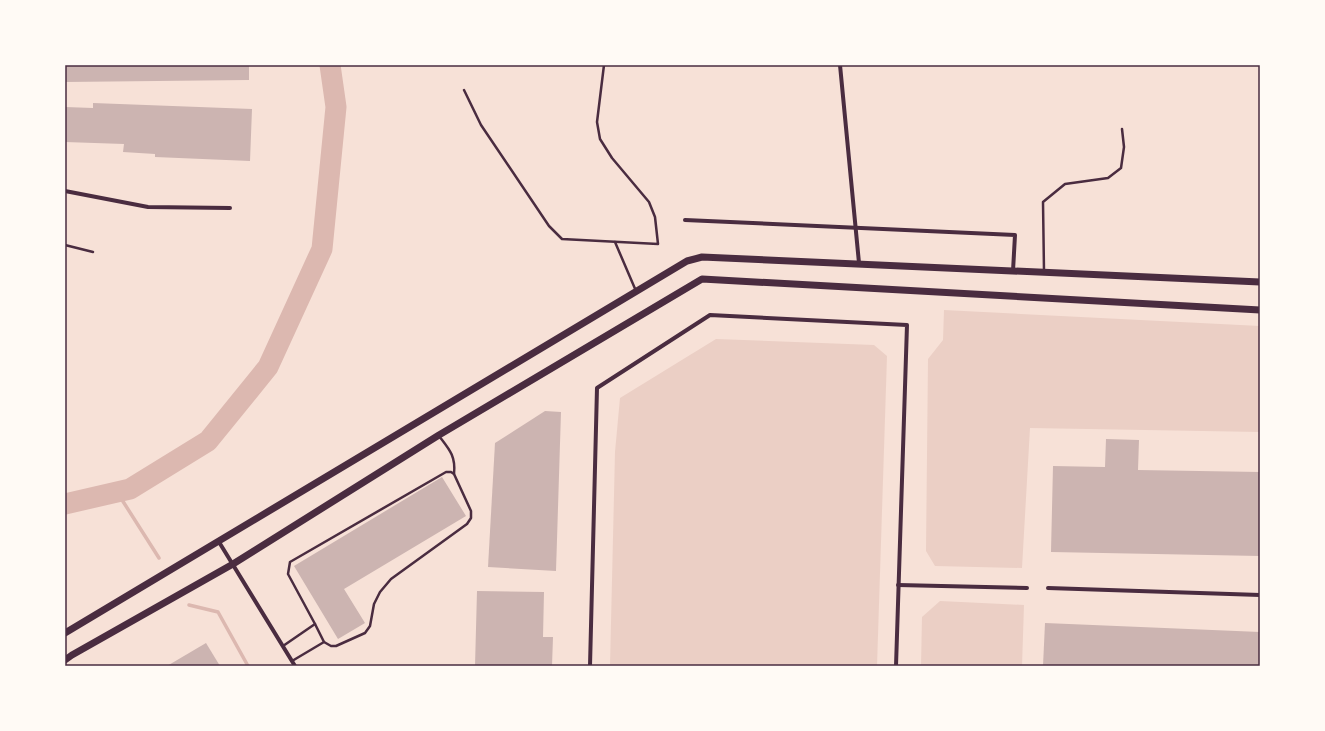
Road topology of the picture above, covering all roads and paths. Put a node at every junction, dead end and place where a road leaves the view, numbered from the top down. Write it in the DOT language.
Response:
graph roads {
  1 [pos="604,65"];
  2 [pos="840,65"];
  3 [pos="464,90"];
  4 [pos="1122,129"];
  5 [pos="65,191"];
  6 [pos="230,208"];
  7 [pos="685,220"];
  8 [pos="856,228"];
  9 [pos="615,242"];
  10 [pos="65,245"];
  11 [pos="93,252"];
  12 [pos="859,263"];
  13 [pos="1013,270"];
  14 [pos="1044,272"];
  15 [pos="1260,282"];
  16 [pos="636,291"];
  17 [pos="1260,310"];
  18 [pos="439,435"];
  19 [pos="454,474"];
  20 [pos="220,542"];
  21 [pos="233,564"];
  22 [pos="898,585"];
  23 [pos="1027,588"];
  24 [pos="1048,588"];
  25 [pos="1260,595"];
  26 [pos="315,624"];
  27 [pos="65,633"];
  28 [pos="324,642"];
  29 [pos="283,646"];
  30 [pos="65,660"];
  31 [pos="292,661"];
  32 [pos="295,666"];
  33 [pos="590,666"];
  34 [pos="896,666"];
  1 -- 9 [label="lane"];
  2 -- 8 [label="street"];
  3 -- 9 [label="lane"];
  4 -- 14 [label="lane"];
  5 -- 6 [label="street"];
  7 -- 8 [label="street"];
  8 -- 12 [label="street"];
  8 -- 13 [label="street"];
  9 -- 16 [label="lane"];
  10 -- 11 [label="lane"];
  12 -- 13 [label="street"];
  12 -- 16 [label="street"];
  13 -- 14 [label="street"];
  14 -- 15 [label="street"];
  16 -- 20 [label="street"];
  17 -- 18 [label="street"];
  18 -- 19 [label="lane"];
  18 -- 21 [label="street"];
  19 -- 26 [label="lane"];
  19 -- 28 [label="lane"];
  20 -- 21 [label="street"];
  20 -- 27 [label="street"];
  21 -- 29 [label="street"];
  21 -- 30 [label="street"];
  22 -- 23 [label="street"];
  22 -- 33 [label="street"];
  22 -- 34 [label="street"];
  24 -- 25 [label="street"];
  26 -- 28 [label="lane"];
  26 -- 29 [label="lane"];
  28 -- 31 [label="lane"];
  29 -- 31 [label="street"];
  31 -- 32 [label="street"];
}
